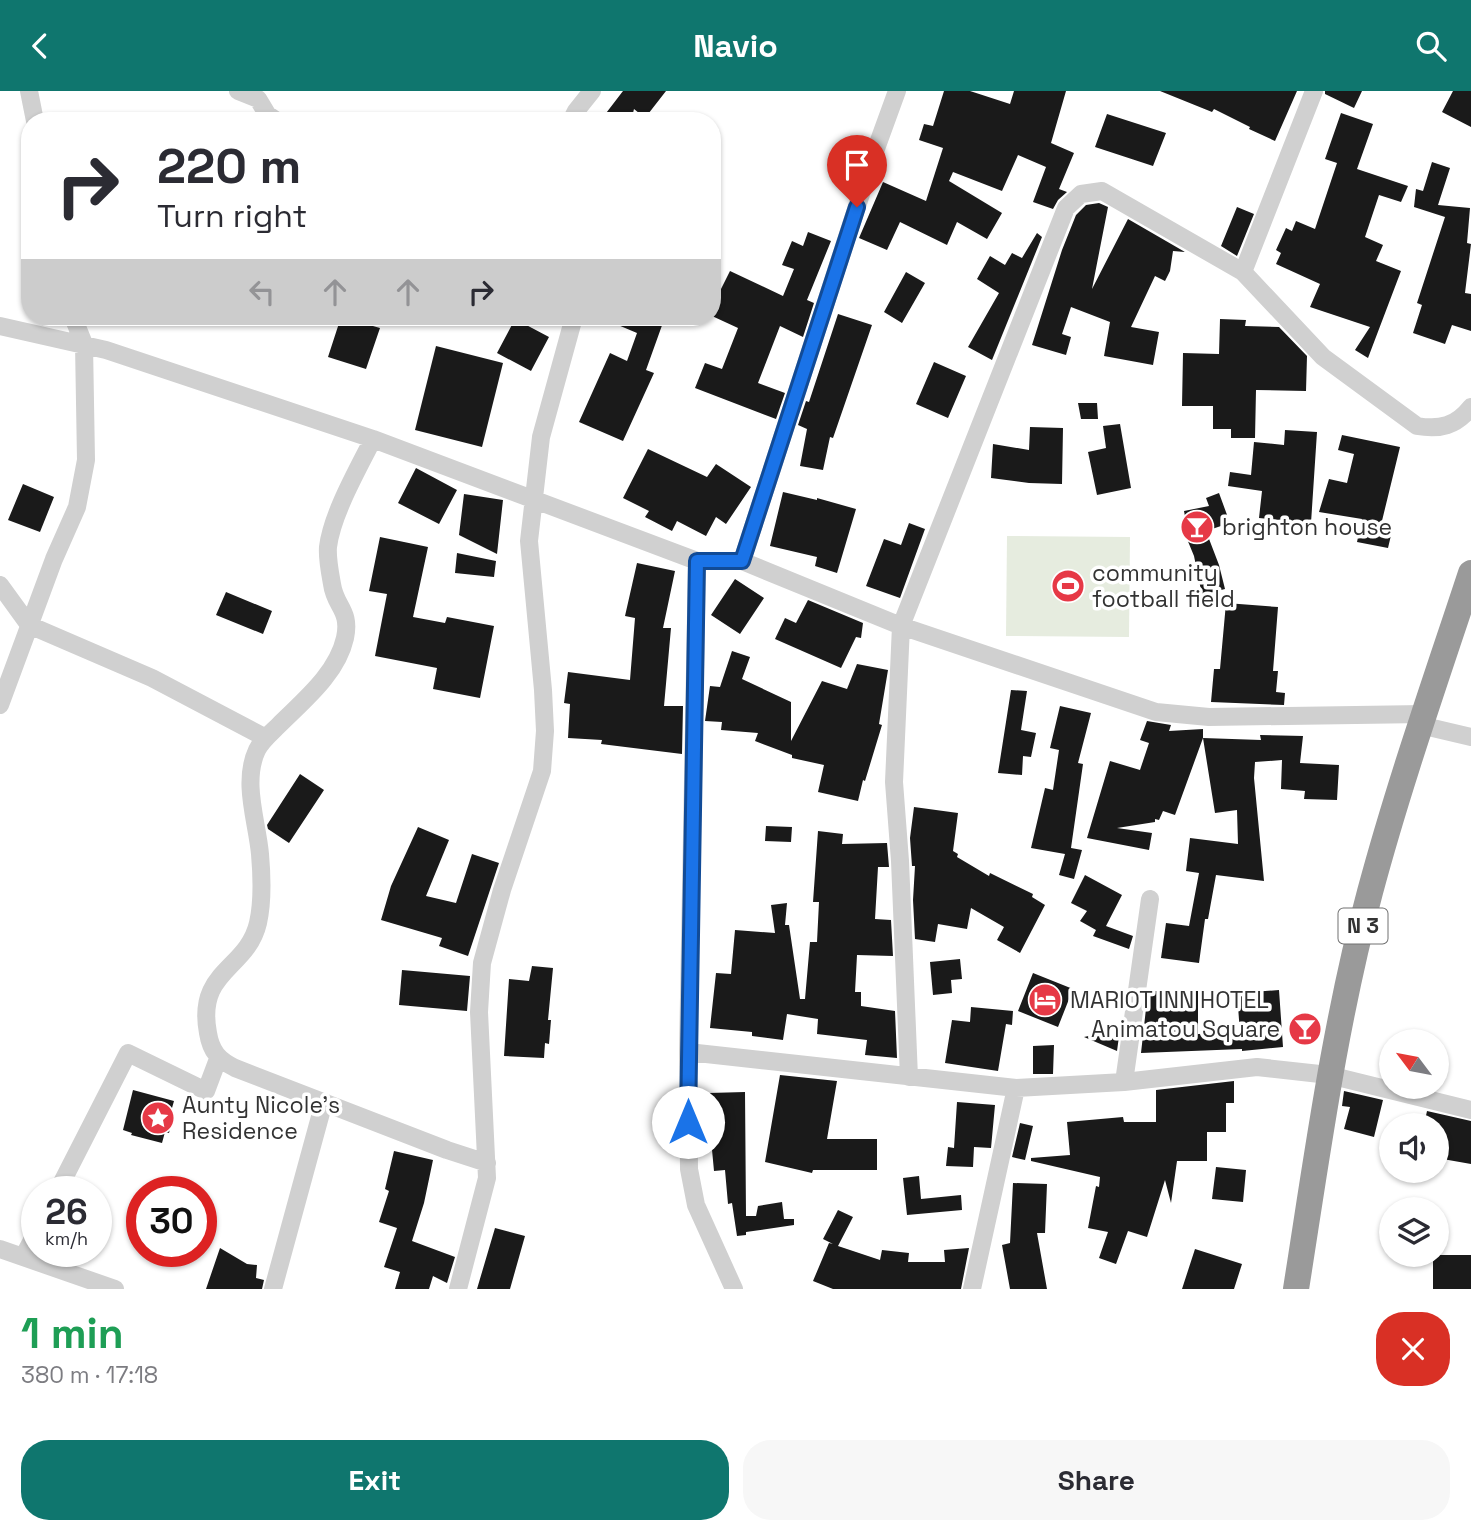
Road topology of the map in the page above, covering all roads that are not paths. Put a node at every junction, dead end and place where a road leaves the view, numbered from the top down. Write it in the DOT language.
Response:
graph roads {
  1 [pos="29,91"];
  2 [pos="238,91"];
  3 [pos="592,91"];
  4 [pos="897,91"];
  5 [pos="1314,91"];
  6 [pos="260,95"];
  7 [pos="33,112"];
  8 [pos="266,112"];
  9 [pos="576,112"];
  10 [pos="1243,271"];
  11 [pos="0,326"];
  12 [pos="77,326"];
  13 [pos="572,326"];
  14 [pos="84,344"];
  15 [pos="1471,407"];
  16 [pos="373,439"];
  17 [pos="533,501"];
  18 [pos="697,561"];
  19 [pos="742,561"];
  20 [pos="1471,573"];
  21 [pos="0,585"];
  22 [pos="29,625"];
  23 [pos="901,626"];
  24 [pos="0,705"];
  25 [pos="1422,719"];
  26 [pos="1471,737"];
  27 [pos="266,738"];
  28 [pos="1150,899"];
  29 [pos="688,1052"];
  30 [pos="218,1059"];
  31 [pos="1329,1075"];
  32 [pos="909,1077"];
  33 [pos="1124,1082"];
  34 [pos="1016,1088"];
  35 [pos="324,1102"];
  36 [pos="1471,1110"];
  37 [pos="487,1163"];
  38 [pos="65,1176"];
  39 [pos="0,1249"];
  40 [pos="21,1256"];
  41 [pos="52,1267"];
  42 [pos="116,1289"];
  43 [pos="273,1289"];
  44 [pos="458,1289"];
  45 [pos="734,1289"];
  46 [pos="972,1289"];
  47 [pos="1296,1289"];
  1 -- 7 [label="street"];
  2 -- 6 [label="street"];
  3 -- 9 [label="street"];
  4 -- 19 [label="street"];
  5 -- 10 [label="street"];
  6 -- 8 [label="street"];
  10 -- 15 [label="street"];
  10 -- 23 [label="street"];
  11 -- 14 [label="street"];
  12 -- 14 [label="street"];
  13 -- 17 [label="street"];
  14 -- 16 [label="street"];
  14 -- 22 [label="street"];
  16 -- 17 [label="street"];
  16 -- 27 [label="street"];
  17 -- 18 [label="street"];
  17 -- 37 [label="street"];
  18 -- 19 [label="street"];
  18 -- 29 [label="street"];
  19 -- 23 [label="street"];
  20 -- 25 [label="highway, N 3"];
  21 -- 22 [label="street"];
  22 -- 24 [label="street"];
  22 -- 27 [label="street"];
  23 -- 25 [label="street"];
  23 -- 32 [label="street"];
  25 -- 26 [label="street"];
  25 -- 31 [label="highway, N 3"];
  27 -- 30 [label="street"];
  28 -- 33 [label="street"];
  29 -- 32 [label="street"];
  29 -- 45 [label="street"];
  30 -- 35 [label="street"];
  30 -- 38 [label="street"];
  31 -- 33 [label="street"];
  31 -- 36 [label="street"];
  31 -- 47 [label="highway, N 3"];
  32 -- 34 [label="street"];
  33 -- 34 [label="street"];
  34 -- 46 [label="street"];
  35 -- 37 [label="street"];
  35 -- 43 [label="street"];
  37 -- 44 [label="street"];
  39 -- 40 [label="street"];
  41 -- 42 [label="street"];
}
